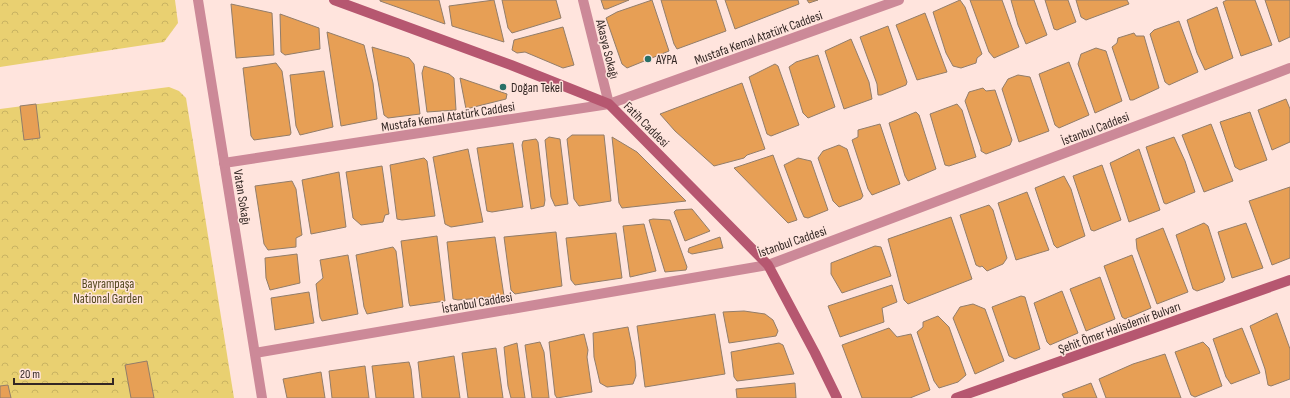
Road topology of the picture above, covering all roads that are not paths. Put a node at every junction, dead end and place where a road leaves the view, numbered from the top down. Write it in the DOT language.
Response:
graph roads {
  1 [pos="198,0"];
  2 [pos="334,0"];
  3 [pos="583,0"];
  4 [pos="899,0"];
  5 [pos="1290,68"];
  6 [pos="609,104"];
  7 [pos="224,163"];
  8 [pos="768,265"];
  9 [pos="1290,280"];
  10 [pos="255,353"];
  11 [pos="262,398"];
  12 [pos="837,398"];
  13 [pos="956,398"];
  1 -- 7 [label="street, Vatan Sokağı"];
  2 -- 6 [label="street, Fatih Caddesi"];
  3 -- 6 [label="street, Akasya Sokağı"];
  4 -- 6 [label="street, Mustafa Kemal Atatürk Caddesi"];
  5 -- 8 [label="street, İstanbul Caddesi"];
  6 -- 7 [label="street, Mustafa Kemal Atatürk Caddesi"];
  6 -- 8 [label="street, Fatih Caddesi"];
  7 -- 10 [label="street, Vatan Sokağı"];
  8 -- 10 [label="street, İstanbul Caddesi"];
  8 -- 12 [label="street, Fatih Caddesi"];
  9 -- 13 [label="street, Şehit Ömer Halisdemir Bulvarı"];
  10 -- 11 [label="street, Vatan Sokağı"];
}
